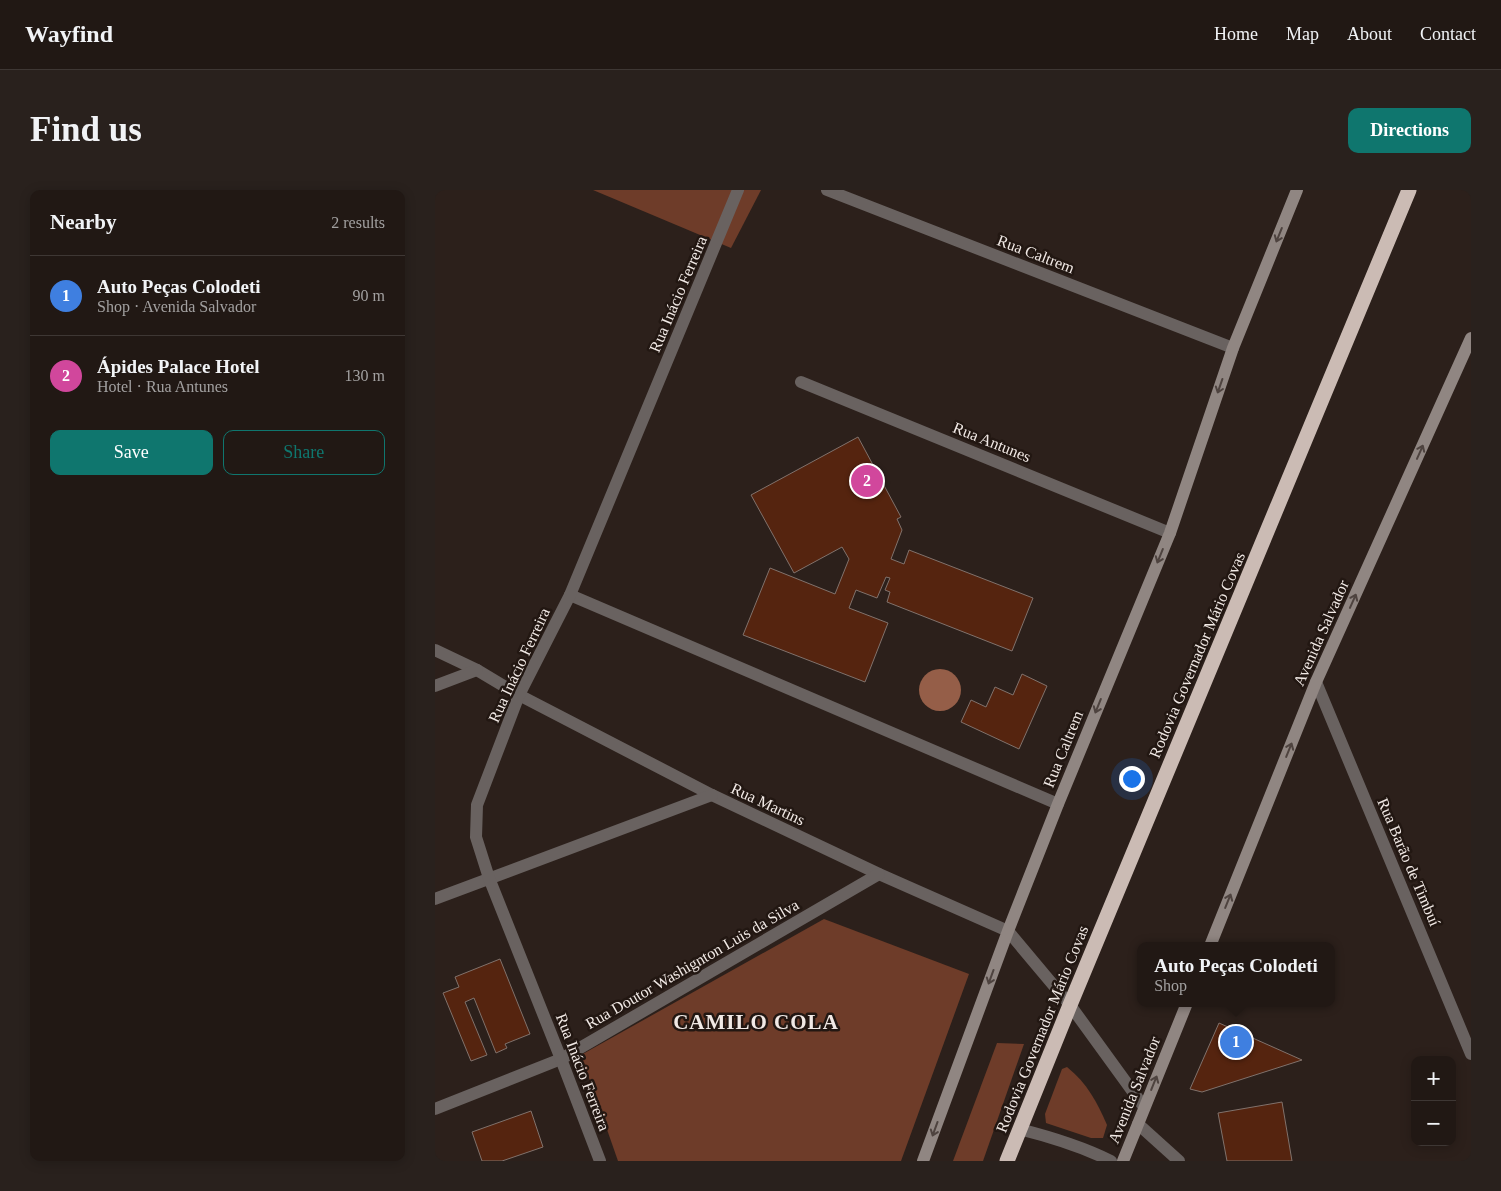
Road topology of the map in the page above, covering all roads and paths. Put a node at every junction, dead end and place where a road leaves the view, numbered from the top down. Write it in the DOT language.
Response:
graph roads {
  1 [pos="738,190"];
  2 [pos="827,190"];
  3 [pos="1297,190"];
  4 [pos="1409,190"];
  5 [pos="1471,338"];
  6 [pos="1233,348"];
  7 [pos="801,382"];
  8 [pos="1170,533"];
  9 [pos="570,596"];
  10 [pos="435,650"];
  11 [pos="477,670"];
  12 [pos="1317,682"];
  13 [pos="435,686"];
  14 [pos="519,695"];
  15 [pos="712,795"];
  16 [pos="1058,804"];
  17 [pos="879,874"];
  18 [pos="489,878"];
  19 [pos="435,899"];
  20 [pos="1008,931"];
  21 [pos="1212,942"];
  22 [pos="1070,1005"];
  23 [pos="1185,1007"];
  24 [pos="1471,1054"];
  25 [pos="561,1059"];
  26 [pos="1145,1107"];
  27 [pos="435,1109"];
  28 [pos="1138,1124"];
  29 [pos="1019,1129"];
  30 [pos="600,1161"];
  31 [pos="923,1161"];
  32 [pos="1007,1161"];
  33 [pos="1111,1161"];
  34 [pos="1123,1161"];
  35 [pos="1179,1161"];
  1 -- 9 [label="street, Rua Inácio Ferreira"];
  2 -- 6 [label="street, Rua Caltrem"];
  3 -- 6 [label="street, Rua Caltrem, one-way"];
  4 -- 22 [label="highway, Rodovia Governador Mário Covas"];
  12 -- 5 [label="street, Avenida Salvador, one-way"];
  6 -- 8 [label="street, Rua Caltrem, one-way"];
  7 -- 8 [label="street, Rua Antunes"];
  8 -- 16 [label="street, Rua Caltrem, one-way"];
  9 -- 14 [label="street, Rua Inácio Ferreira"];
  9 -- 16 [label="street"];
  10 -- 11 [label="street, Rua Martins"];
  11 -- 13 [label="street"];
  11 -- 14 [label="street, Rua Martins"];
  21 -- 12 [label="street, Avenida Salvador, one-way"];
  12 -- 24 [label="street, Rua Barão de Timbuí"];
  14 -- 15 [label="street, Rua Martins"];
  14 -- 18 [label="street, Rua Inácio Ferreira"];
  15 -- 17 [label="street, Rua Martins"];
  15 -- 18 [label="street"];
  16 -- 20 [label="street, Rua Caltrem"];
  17 -- 20 [label="street, Rua Martins"];
  17 -- 25 [label="street, Rua Doutor Washignton Luis da Silva"];
  18 -- 19 [label="street"];
  18 -- 25 [label="street, Rua Inácio Ferreira"];
  20 -- 22 [label="street, Rua Martins"];
  20 -- 31 [label="street, Rua Caltrem, one-way"];
  22 -- 26 [label="street, Rua Martins"];
  22 -- 29 [label="highway, Rodovia Governador Mário Covas"];
  26 -- 23 [label="street, Avenida Salvador, one-way"];
  25 -- 27 [label="street, Rua Doutor Washignton Luis da Silva"];
  25 -- 30 [label="street, Rua Inácio Ferreira"];
  26 -- 28 [label="street, Avenida Salvador"];
  28 -- 34 [label="street, Avenida Salvador"];
  28 -- 35 [label="street"];
  29 -- 32 [label="highway, Rodovia Governador Mário Covas"];
  29 -- 33 [label="street"];
}
